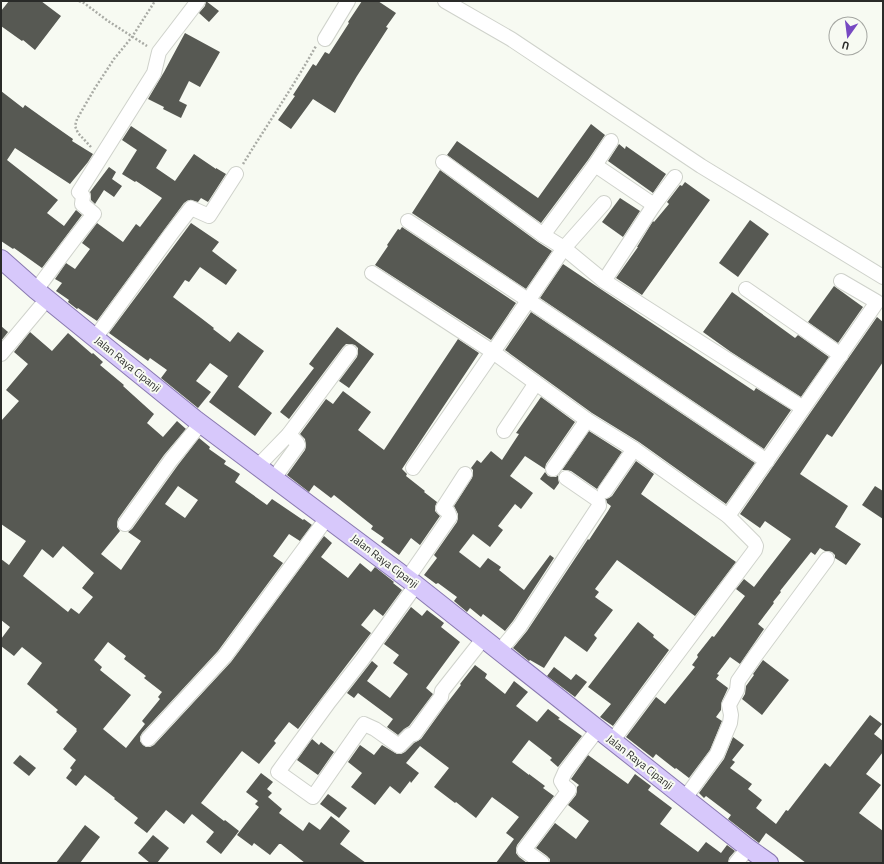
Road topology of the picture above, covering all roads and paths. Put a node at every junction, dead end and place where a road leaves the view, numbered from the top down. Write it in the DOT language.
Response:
graph roads {
  1 [pos="79,1"];
  2 [pos="155,1"];
  3 [pos="198,1"];
  4 [pos="348,1"];
  5 [pos="445,1"];
  6 [pos="132,37"];
  7 [pos="325,39"];
  8 [pos="159,52"];
  9 [pos="612,141"];
  10 [pos="103,156"];
  11 [pos="443,162"];
  12 [pos="596,165"];
  13 [pos="239,170"];
  14 [pos="675,177"];
  15 [pos="604,203"];
  16 [pos="654,205"];
  17 [pos="408,221"];
  18 [pos="543,235"];
  19 [pos="564,248"];
  20 [pos="1,259"];
  21 [pos="372,273"];
  22 [pos="883,277"];
  23 [pos="604,281"];
  24 [pos="841,281"];
  25 [pos="746,289"];
  26 [pos="41,294"];
  27 [pos="528,300"];
  28 [pos="95,338"];
  29 [pos="350,352"];
  30 [pos="493,352"];
  31 [pos="1,354"];
  32 [pos="841,355"];
  33 [pos="536,383"];
  34 [pos="803,408"];
  35 [pos="587,420"];
  36 [pos="201,423"];
  37 [pos="504,431"];
  38 [pos="289,434"];
  39 [pos="634,450"];
  40 [pos="766,461"];
  41 [pos="258,466"];
  42 [pos="413,468"];
  43 [pos="553,468"];
  44 [pos="465,474"];
  45 [pos="274,478"];
  46 [pos="566,478"];
  47 [pos="605,491"];
  48 [pos="728,516"];
  49 [pos="327,518"];
  50 [pos="125,524"];
  51 [pos="827,559"];
  52 [pos="412,582"];
  53 [pos="483,639"];
  54 [pos="499,652"];
  55 [pos="598,729"];
  56 [pos="148,739"];
  57 [pos="613,740"];
  58 [pos="685,798"];
  59 [pos="748,848"];
  60 [pos="542,863"];
  61 [pos="736,863"];
  62 [pos="769,863"];
  1 -- 6 [label="path"];
  2 -- 6 [label="path"];
  3 -- 8 [label="street"];
  4 -- 7 [label="street"];
  5 -- 22 [label="street"];
  6 -- 8 [label="path"];
  6 -- 10 [label="path"];
  7 -- 13 [label="path"];
  8 -- 10 [label="street"];
  9 -- 12 [label="street"];
  10 -- 26 [label="street"];
  11 -- 18 [label="street"];
  12 -- 16 [label="street"];
  12 -- 18 [label="street"];
  13 -- 28 [label="street"];
  14 -- 16 [label="street"];
  15 -- 19 [label="street"];
  16 -- 23 [label="street"];
  17 -- 27 [label="street"];
  18 -- 19 [label="street"];
  19 -- 23 [label="street"];
  19 -- 27 [label="street"];
  20 -- 26 [label="main road, Jalan Raya Cipanji"];
  21 -- 30 [label="street"];
  23 -- 34 [label="street"];
  24 -- 32 [label="street"];
  25 -- 32 [label="street"];
  26 -- 28 [label="main road, Jalan Raya Cipanji"];
  26 -- 31 [label="street"];
  27 -- 30 [label="street"];
  27 -- 40 [label="street"];
  28 -- 36 [label="main road, Jalan Raya Cipanji"];
  29 -- 38 [label="street"];
  30 -- 33 [label="street"];
  30 -- 42 [label="street"];
  32 -- 34 [label="street"];
  33 -- 35 [label="street"];
  33 -- 37 [label="street"];
  34 -- 40 [label="street"];
  35 -- 39 [label="street"];
  35 -- 43 [label="street"];
  36 -- 41 [label="main road, Jalan Raya Cipanji"];
  36 -- 50 [label="street"];
  38 -- 41 [label="street"];
  38 -- 45 [label="street"];
  39 -- 47 [label="street"];
  39 -- 48 [label="street"];
  40 -- 48 [label="street"];
  41 -- 45 [label="main road, Jalan Raya Cipanji"];
  44 -- 52 [label="street"];
  45 -- 49 [label="main road, Jalan Raya Cipanji"];
  46 -- 54 [label="street"];
  48 -- 57 [label="street"];
  49 -- 52 [label="main road, Jalan Raya Cipanji"];
  49 -- 56 [label="street"];
  51 -- 58 [label="street"];
  52 -- 53 [label="main road, Jalan Raya Cipanji"];
  52 -- 53 [label="street"];
  53 -- 54 [label="main road, Jalan Raya Cipanji"];
  54 -- 55 [label="main road, Jalan Raya Cipanji"];
  55 -- 57 [label="main road, Jalan Raya Cipanji"];
  55 -- 60 [label="street"];
  57 -- 58 [label="main road, Jalan Raya Cipanji"];
  58 -- 59 [label="main road, Jalan Raya Cipanji"];
  59 -- 61 [label="street"];
  59 -- 62 [label="main road, Jalan Raya Cipanji"];
}
